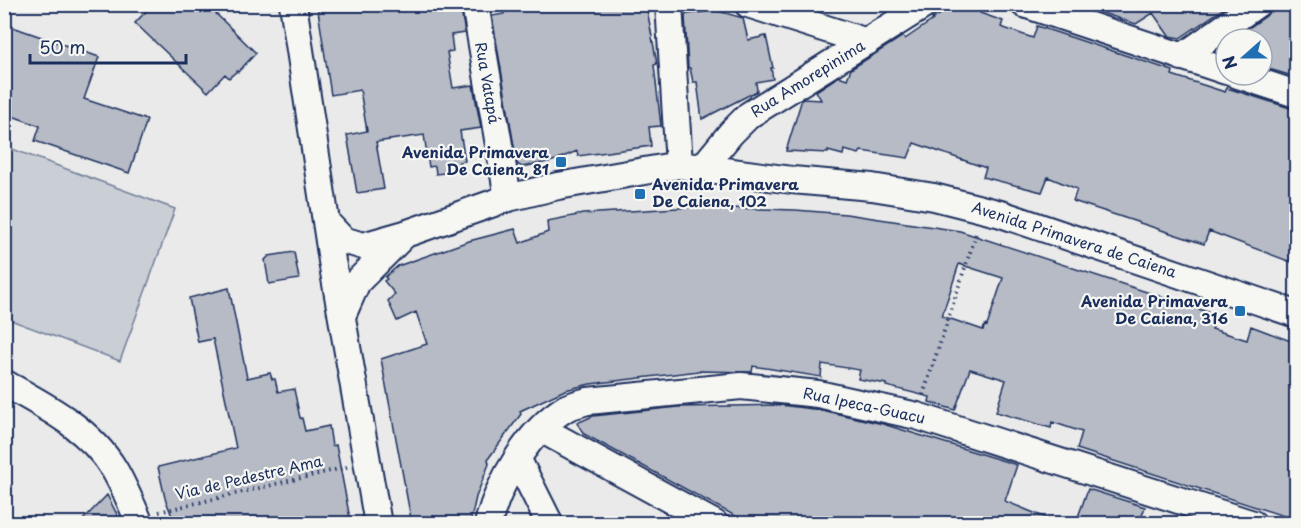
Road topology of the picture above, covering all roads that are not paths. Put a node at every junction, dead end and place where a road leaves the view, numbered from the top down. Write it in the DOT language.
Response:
graph roads {
  1 [pos="293,4"];
  2 [pos="475,4"];
  3 [pos="669,4"];
  4 [pos="748,4"];
  5 [pos="926,4"];
  6 [pos="1024,4"];
  7 [pos="1257,4"];
  8 [pos="867,42"];
  9 [pos="1182,57"];
  10 [pos="1214,67"];
  11 [pos="1274,87"];
  12 [pos="1296,94"];
  13 [pos="691,166"];
  14 [pos="508,198"];
  15 [pos="327,223"];
  16 [pos="405,234"];
  17 [pos="1296,314"];
  18 [pos="342,315"];
  19 [pos="4,383"];
  20 [pos="541,429"];
  21 [pos="518,460"];
  22 [pos="139,520"];
  23 [pos="378,524"];
  24 [pos="488,524"];
  25 [pos="550,524"];
  26 [pos="715,524"];
  27 [pos="1253,524"];
  1 -- 15 [label="street"];
  2 -- 14 [label="street, Rua Vatapá"];
  3 -- 13 [label="street"];
  4 -- 8 [label="street"];
  5 -- 8 [label="street, Rua Amorepinima"];
  6 -- 9 [label="street"];
  7 -- 9 [label="street"];
  8 -- 13 [label="street, Rua Amorepinima"];
  9 -- 10 [label="street"];
  11 -- 12 [label="street"];
  13 -- 14 [label="street, Avenida Primavera de Caiena"];
  13 -- 17 [label="street, Avenida Primavera de Caiena"];
  14 -- 16 [label="street, Avenida Primavera de Caiena"];
  15 -- 16 [label="street, Avenida Primavera de Caiena"];
  15 -- 18 [label="street"];
  16 -- 18 [label="street"];
  18 -- 23 [label="street"];
  19 -- 22 [label="street"];
  20 -- 21 [label="street, Rua Ipeca-Guacu"];
  20 -- 26 [label="street"];
  20 -- 27 [label="street, Rua Ipeca-Guacu"];
  21 -- 24 [label="street, Rua Ipeca-Guacu"];
  21 -- 25 [label="street"];
}
